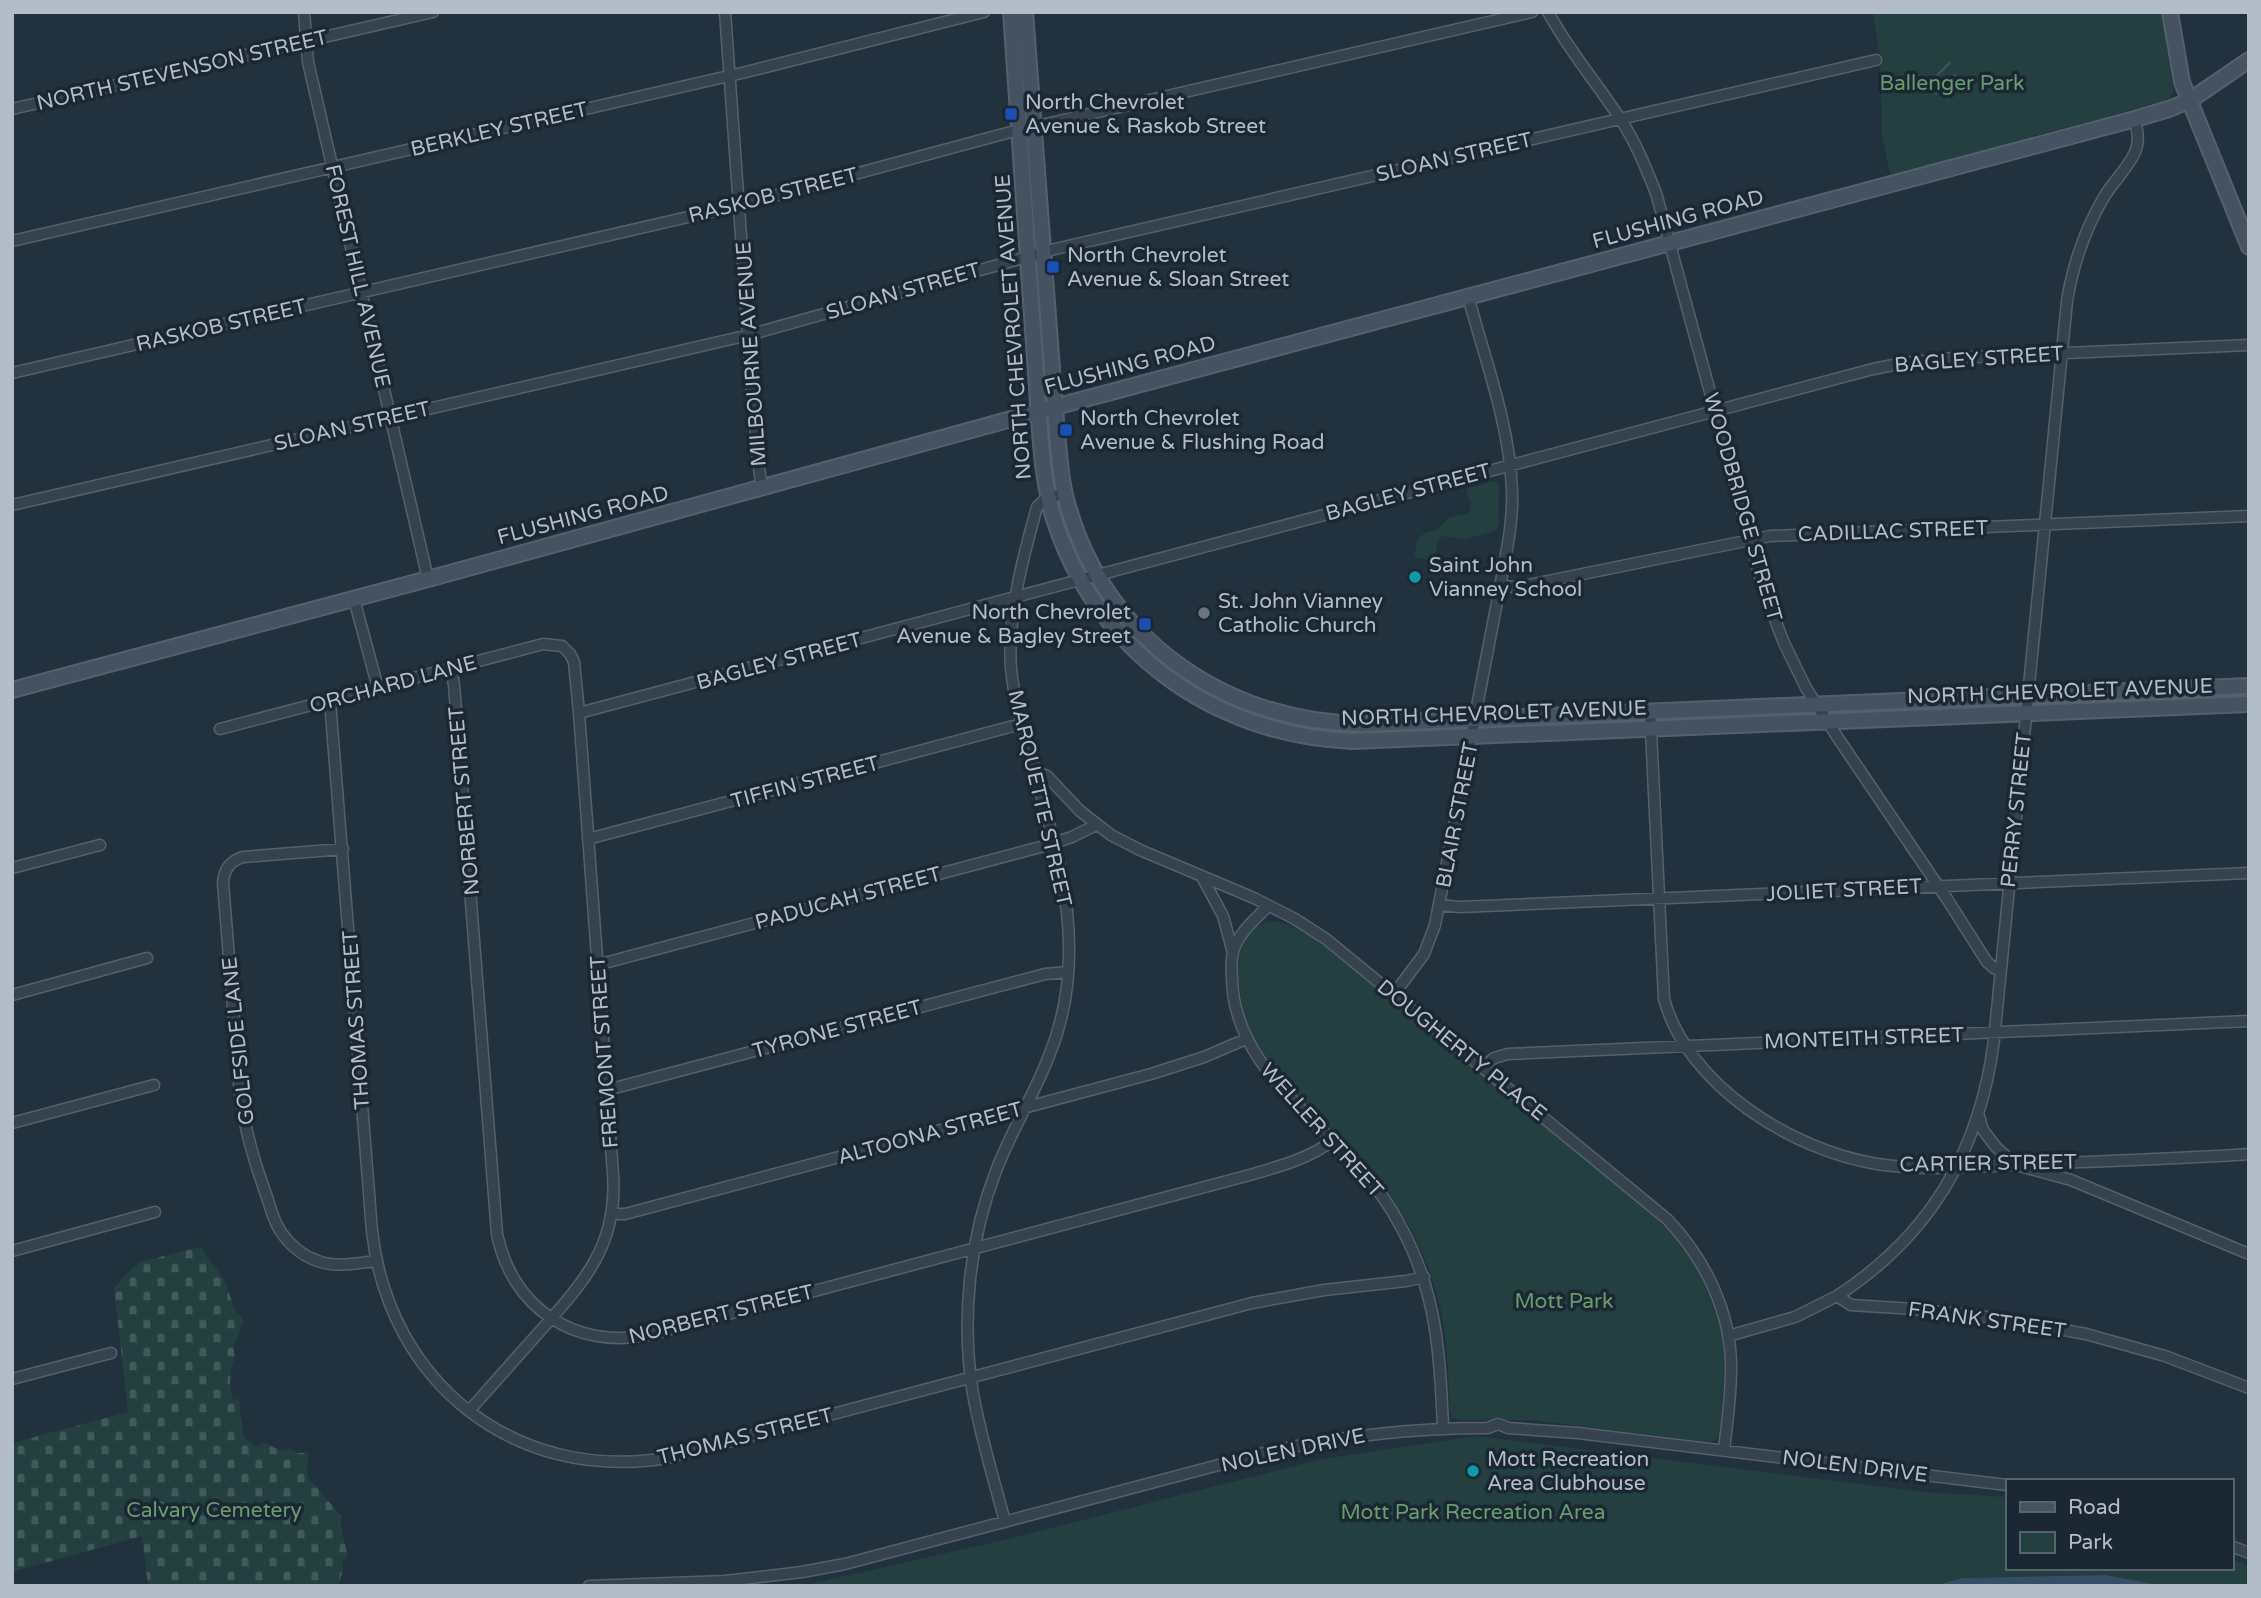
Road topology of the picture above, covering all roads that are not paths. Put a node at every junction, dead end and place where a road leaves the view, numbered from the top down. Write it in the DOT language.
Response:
graph roads {
  1 [pos="304,12"];
  2 [pos="433,12"];
  3 [pos="725,12"];
  4 [pos="984,12"];
  5 [pos="1011,12"];
  6 [pos="1025,12"];
  7 [pos="1532,12"];
  8 [pos="1548,12"];
  9 [pos="2170,12"];
  10 [pos="306,41"];
  11 [pos="1876,60"];
  12 [pos="2249,61"];
  13 [pos="730,76"];
  14 [pos="2189,101"];
  15 [pos="12,109"];
  16 [pos="1620,119"];
  17 [pos="2135,119"];
  18 [pos="1026,129"];
  19 [pos="333,167"];
  20 [pos="740,205"];
  21 [pos="12,241"];
  22 [pos="1671,243"];
  23 [pos="2249,247"];
  24 [pos="1043,252"];
  25 [pos="1028,256"];
  26 [pos="362,292"];
  27 [pos="1468,296"];
  28 [pos="749,335"];
  29 [pos="2249,345"];
  30 [pos="2061,353"];
  31 [pos="12,373"];
  32 [pos="1055,407"];
  33 [pos="1715,410"];
  34 [pos="1038,412"];
  35 [pos="390,417"];
  36 [pos="1510,465"];
  37 [pos="762,487"];
  38 [pos="1065,493"];
  39 [pos="1048,498"];
  40 [pos="12,505"];
  41 [pos="2249,516"];
  42 [pos="2045,525"];
  43 [pos="1750,540"];
  44 [pos="1097,575"];
  45 [pos="428,579"];
  46 [pos="1081,580"];
  47 [pos="1500,586"];
  48 [pos="1016,597"];
  49 [pos="354,599"];
  50 [pos="564,648"];
  51 [pos="451,668"];
  52 [pos="2249,686"];
  53 [pos="378,688"];
  54 [pos="2219,688"];
  55 [pos="12,690"];
  56 [pos="2028,695"];
  57 [pos="330,701"];
  58 [pos="1816,704"];
  59 [pos="2249,704"];
  60 [pos="2220,705"];
  61 [pos="1263,709"];
  62 [pos="1650,711"];
  63 [pos="579,713"];
  64 [pos="2026,713"];
  65 [pos="1475,719"];
  66 [pos="1827,721"];
  67 [pos="1021,724"];
  68 [pos="1258,725"];
  69 [pos="220,729"];
  70 [pos="1650,729"];
  71 [pos="1472,736"];
  72 [pos="1035,774"];
  73 [pos="1096,825"];
  74 [pos="588,839"];
  75 [pos="1054,843"];
  76 [pos="100,845"];
  77 [pos="343,849"];
  78 [pos="12,868"];
  79 [pos="2249,873"];
  80 [pos="1202,877"];
  81 [pos="2009,883"];
  82 [pos="1938,886"];
  83 [pos="1658,898"];
  84 [pos="1440,905"];
  85 [pos="1268,906"];
  86 [pos="1233,953"];
  87 [pos="147,958"];
  88 [pos="597,965"];
  89 [pos="2000,970"];
  90 [pos="1068,972"];
  91 [pos="1394,994"];
  92 [pos="12,995"];
  93 [pos="2249,1021"];
  94 [pos="1995,1032"];
  95 [pos="1246,1039"];
  96 [pos="1685,1046"];
  97 [pos="1483,1067"];
  98 [pos="154,1084"];
  99 [pos="607,1090"];
  100 [pos="1025,1108"];
  101 [pos="1979,1116"];
  102 [pos="12,1123"];
  103 [pos="1333,1140"];
  104 [pos="2249,1154"];
  105 [pos="2016,1165"];
  106 [pos="1957,1167"];
  107 [pos="155,1212"];
  108 [pos="611,1214"];
  109 [pos="975,1248"];
  110 [pos="12,1251"];
  111 [pos="2249,1254"];
  112 [pos="376,1261"];
  113 [pos="1424,1277"];
  114 [pos="1837,1296"];
  115 [pos="552,1319"];
  116 [pos="1728,1336"];
  117 [pos="111,1353"];
  118 [pos="971,1378"];
  119 [pos="12,1379"];
  120 [pos="2249,1388"];
  121 [pos="469,1411"];
  122 [pos="1443,1428"];
  123 [pos="1724,1450"];
  124 [pos="2006,1485"];
  125 [pos="1006,1522"];
  126 [pos="589,1586"];
  1 -- 10 [label="street, FOREST HILL AVENUE"];
  2 -- 10 [label="street, NORTH STEVENSON STREET"];
  3 -- 13 [label="street, MILBOURNE AVENUE"];
  4 -- 13 [label="street, BERKLEY STREET"];
  5 -- 18 [label="street, NORTH CHEVROLET AVENUE"];
  6 -- 18 [label="street, NORTH CHEVROLET AVENUE"];
  7 -- 18 [label="street, RASKOB STREET"];
  8 -- 16 [label="street, WOODBRIDGE STREET"];
  9 -- 14 [label="street"];
  10 -- 15 [label="street, NORTH STEVENSON STREET"];
  10 -- 19 [label="street, FOREST HILL AVENUE"];
  11 -- 16 [label="street, SLOAN STREET"];
  12 -- 14 [label="street, FLUSHING ROAD"];
  13 -- 19 [label="street, BERKLEY STREET"];
  13 -- 20 [label="street, MILBOURNE AVENUE"];
  14 -- 17 [label="street, FLUSHING ROAD"];
  14 -- 23 [label="street"];
  16 -- 22 [label="street, WOODBRIDGE STREET"];
  16 -- 24 [label="street, SLOAN STREET"];
  17 -- 22 [label="street, FLUSHING ROAD"];
  17 -- 30 [label="street, PERRY STREET"];
  18 -- 20 [label="street, RASKOB STREET"];
  18 -- 24 [label="street, NORTH CHEVROLET AVENUE"];
  18 -- 25 [label="street, NORTH CHEVROLET AVENUE"];
  19 -- 21 [label="street, BERKLEY STREET"];
  19 -- 26 [label="street, FOREST HILL AVENUE"];
  20 -- 26 [label="street, RASKOB STREET"];
  20 -- 28 [label="street, MILBOURNE AVENUE"];
  22 -- 27 [label="street, FLUSHING ROAD"];
  22 -- 33 [label="street, WOODBRIDGE STREET"];
  24 -- 25 [label="street, SLOAN STREET"];
  24 -- 32 [label="street, NORTH CHEVROLET AVENUE"];
  25 -- 28 [label="street, SLOAN STREET"];
  25 -- 34 [label="street, NORTH CHEVROLET AVENUE"];
  26 -- 31 [label="street, RASKOB STREET"];
  26 -- 35 [label="street, FOREST HILL AVENUE"];
  27 -- 32 [label="street, FLUSHING ROAD"];
  27 -- 36 [label="street, BLAIR STREET"];
  28 -- 35 [label="street, SLOAN STREET"];
  28 -- 37 [label="street, MILBOURNE AVENUE"];
  29 -- 30 [label="street, BAGLEY STREET"];
  30 -- 33 [label="street, BAGLEY STREET"];
  30 -- 42 [label="street, PERRY STREET"];
  32 -- 34 [label="street, FLUSHING ROAD"];
  32 -- 38 [label="street, NORTH CHEVROLET AVENUE"];
  33 -- 36 [label="street, BAGLEY STREET"];
  33 -- 43 [label="street, WOODBRIDGE STREET"];
  34 -- 37 [label="street, FLUSHING ROAD"];
  34 -- 39 [label="street, NORTH CHEVROLET AVENUE"];
  35 -- 40 [label="street, SLOAN STREET"];
  35 -- 45 [label="street, FOREST HILL AVENUE"];
  36 -- 44 [label="street, BAGLEY STREET"];
  36 -- 47 [label="street, BLAIR STREET"];
  37 -- 45 [label="street, FLUSHING ROAD"];
  38 -- 39 [label="street"];
  38 -- 44 [label="street, NORTH CHEVROLET AVENUE"];
  39 -- 46 [label="street, NORTH CHEVROLET AVENUE"];
  39 -- 48 [label="street, MARQUETTE STREET"];
  41 -- 42 [label="street, CADILLAC STREET"];
  42 -- 43 [label="street, CADILLAC STREET"];
  42 -- 56 [label="street, PERRY STREET"];
  43 -- 47 [label="street, CADILLAC STREET"];
  43 -- 58 [label="street, WOODBRIDGE STREET"];
  44 -- 46 [label="street, BAGLEY STREET"];
  44 -- 61 [label="street, NORTH CHEVROLET AVENUE"];
  45 -- 49 [label="street, FLUSHING ROAD"];
  46 -- 48 [label="street, BAGLEY STREET"];
  46 -- 68 [label="street, NORTH CHEVROLET AVENUE"];
  47 -- 65 [label="street, BLAIR STREET"];
  48 -- 63 [label="street, BAGLEY STREET"];
  48 -- 67 [label="street, MARQUETTE STREET"];
  49 -- 53 [label="street"];
  49 -- 55 [label="street, FLUSHING ROAD"];
  50 -- 51 [label="street, ORCHARD LANE"];
  50 -- 63 [label="street, FREMONT STREET"];
  51 -- 53 [label="street, ORCHARD LANE"];
  51 -- 115 [label="street, NORBERT STREET"];
  52 -- 54 [label="street, NORTH CHEVROLET AVENUE"];
  53 -- 57 [label="street, ORCHARD LANE"];
  54 -- 56 [label="street, NORTH CHEVROLET AVENUE"];
  54 -- 60 [label="street"];
  56 -- 58 [label="street, NORTH CHEVROLET AVENUE"];
  56 -- 64 [label="street, PERRY STREET"];
  57 -- 69 [label="street, ORCHARD LANE"];
  57 -- 77 [label="street, THOMAS STREET"];
  58 -- 62 [label="street, NORTH CHEVROLET AVENUE"];
  58 -- 66 [label="street, WOODBRIDGE STREET"];
  59 -- 60 [label="street, NORTH CHEVROLET AVENUE"];
  60 -- 64 [label="street, NORTH CHEVROLET AVENUE"];
  61 -- 65 [label="street, NORTH CHEVROLET AVENUE"];
  61 -- 68 [label="street"];
  62 -- 65 [label="street, NORTH CHEVROLET AVENUE"];
  62 -- 70 [label="street, CARTIER STREET"];
  63 -- 74 [label="street, FREMONT STREET"];
  64 -- 66 [label="street, NORTH CHEVROLET AVENUE"];
  64 -- 81 [label="street, PERRY STREET"];
  65 -- 71 [label="street, BLAIR STREET"];
  66 -- 70 [label="street, NORTH CHEVROLET AVENUE"];
  66 -- 82 [label="street, WOODBRIDGE STREET"];
  67 -- 72 [label="street, MARQUETTE STREET"];
  67 -- 74 [label="street, TIFFIN STREET"];
  68 -- 71 [label="street, NORTH CHEVROLET AVENUE"];
  70 -- 71 [label="street, NORTH CHEVROLET AVENUE"];
  70 -- 83 [label="street, CARTIER STREET"];
  71 -- 84 [label="street, BLAIR STREET"];
  72 -- 73 [label="street, DOUGHERTY PLACE"];
  72 -- 75 [label="street, MARQUETTE STREET"];
  73 -- 75 [label="street, PADUCAH STREET"];
  73 -- 80 [label="street, DOUGHERTY PLACE"];
  74 -- 88 [label="street, FREMONT STREET"];
  75 -- 88 [label="street, PADUCAH STREET"];
  75 -- 90 [label="street, MARQUETTE STREET"];
  76 -- 78 [label="street"];
  77 -- 112 [label="street, THOMAS STREET"];
  77 -- 112 [label="street, GOLFSIDE LANE"];
  79 -- 81 [label="street, JOLIET STREET"];
  80 -- 85 [label="street, DOUGHERTY PLACE"];
  80 -- 86 [label="street, WELLER STREET"];
  81 -- 82 [label="street, JOLIET STREET"];
  81 -- 89 [label="street, PERRY STREET"];
  82 -- 83 [label="street, JOLIET STREET"];
  82 -- 89 [label="street, WOODBRIDGE STREET"];
  83 -- 84 [label="street, JOLIET STREET"];
  83 -- 96 [label="street, CARTIER STREET"];
  84 -- 91 [label="street, BLAIR STREET"];
  85 -- 86 [label="street"];
  85 -- 91 [label="street, DOUGHERTY PLACE"];
  86 -- 95 [label="street, WELLER STREET"];
  87 -- 92 [label="street"];
  88 -- 99 [label="street, FREMONT STREET"];
  89 -- 94 [label="street, PERRY STREET"];
  90 -- 99 [label="street, TYRONE STREET"];
  90 -- 100 [label="street, MARQUETTE STREET"];
  91 -- 97 [label="street, DOUGHERTY PLACE"];
  93 -- 94 [label="street, MONTEITH STREET"];
  94 -- 96 [label="street, MONTEITH STREET"];
  94 -- 101 [label="street, PERRY STREET"];
  95 -- 100 [label="street, ALTOONA STREET"];
  95 -- 103 [label="street, WELLER STREET"];
  96 -- 97 [label="street, MONTEITH STREET"];
  96 -- 106 [label="street, CARTIER STREET"];
  97 -- 116 [label="street, DOUGHERTY PLACE"];
  98 -- 102 [label="street"];
  99 -- 108 [label="street, FREMONT STREET"];
  100 -- 108 [label="street, ALTOONA STREET"];
  100 -- 109 [label="street, MARQUETTE STREET"];
  101 -- 105 [label="street"];
  101 -- 106 [label="street, PERRY STREET"];
  103 -- 109 [label="street, NORBERT STREET"];
  103 -- 113 [label="street, WELLER STREET"];
  104 -- 105 [label="street, CARTIER STREET"];
  105 -- 106 [label="street, CARTIER STREET"];
  105 -- 111 [label="street"];
  106 -- 114 [label="street, PERRY STREET"];
  107 -- 110 [label="street"];
  108 -- 115 [label="street, FREMONT STREET"];
  109 -- 115 [label="street, NORBERT STREET"];
  109 -- 118 [label="street, MARQUETTE STREET"];
  112 -- 121 [label="street, THOMAS STREET"];
  113 -- 118 [label="street, THOMAS STREET"];
  113 -- 122 [label="street, WELLER STREET"];
  114 -- 116 [label="street"];
  114 -- 120 [label="street, FRANK STREET"];
  115 -- 121 [label="street, FREMONT STREET"];
  116 -- 123 [label="street, DOUGHERTY PLACE"];
  117 -- 119 [label="street"];
  118 -- 121 [label="street, THOMAS STREET"];
  118 -- 125 [label="street, MARQUETTE STREET"];
  122 -- 123 [label="street, NOLEN DRIVE"];
  122 -- 125 [label="street, NOLEN DRIVE"];
  123 -- 124 [label="street, NOLEN DRIVE"];
  125 -- 126 [label="street, NOLEN DRIVE"];
}
